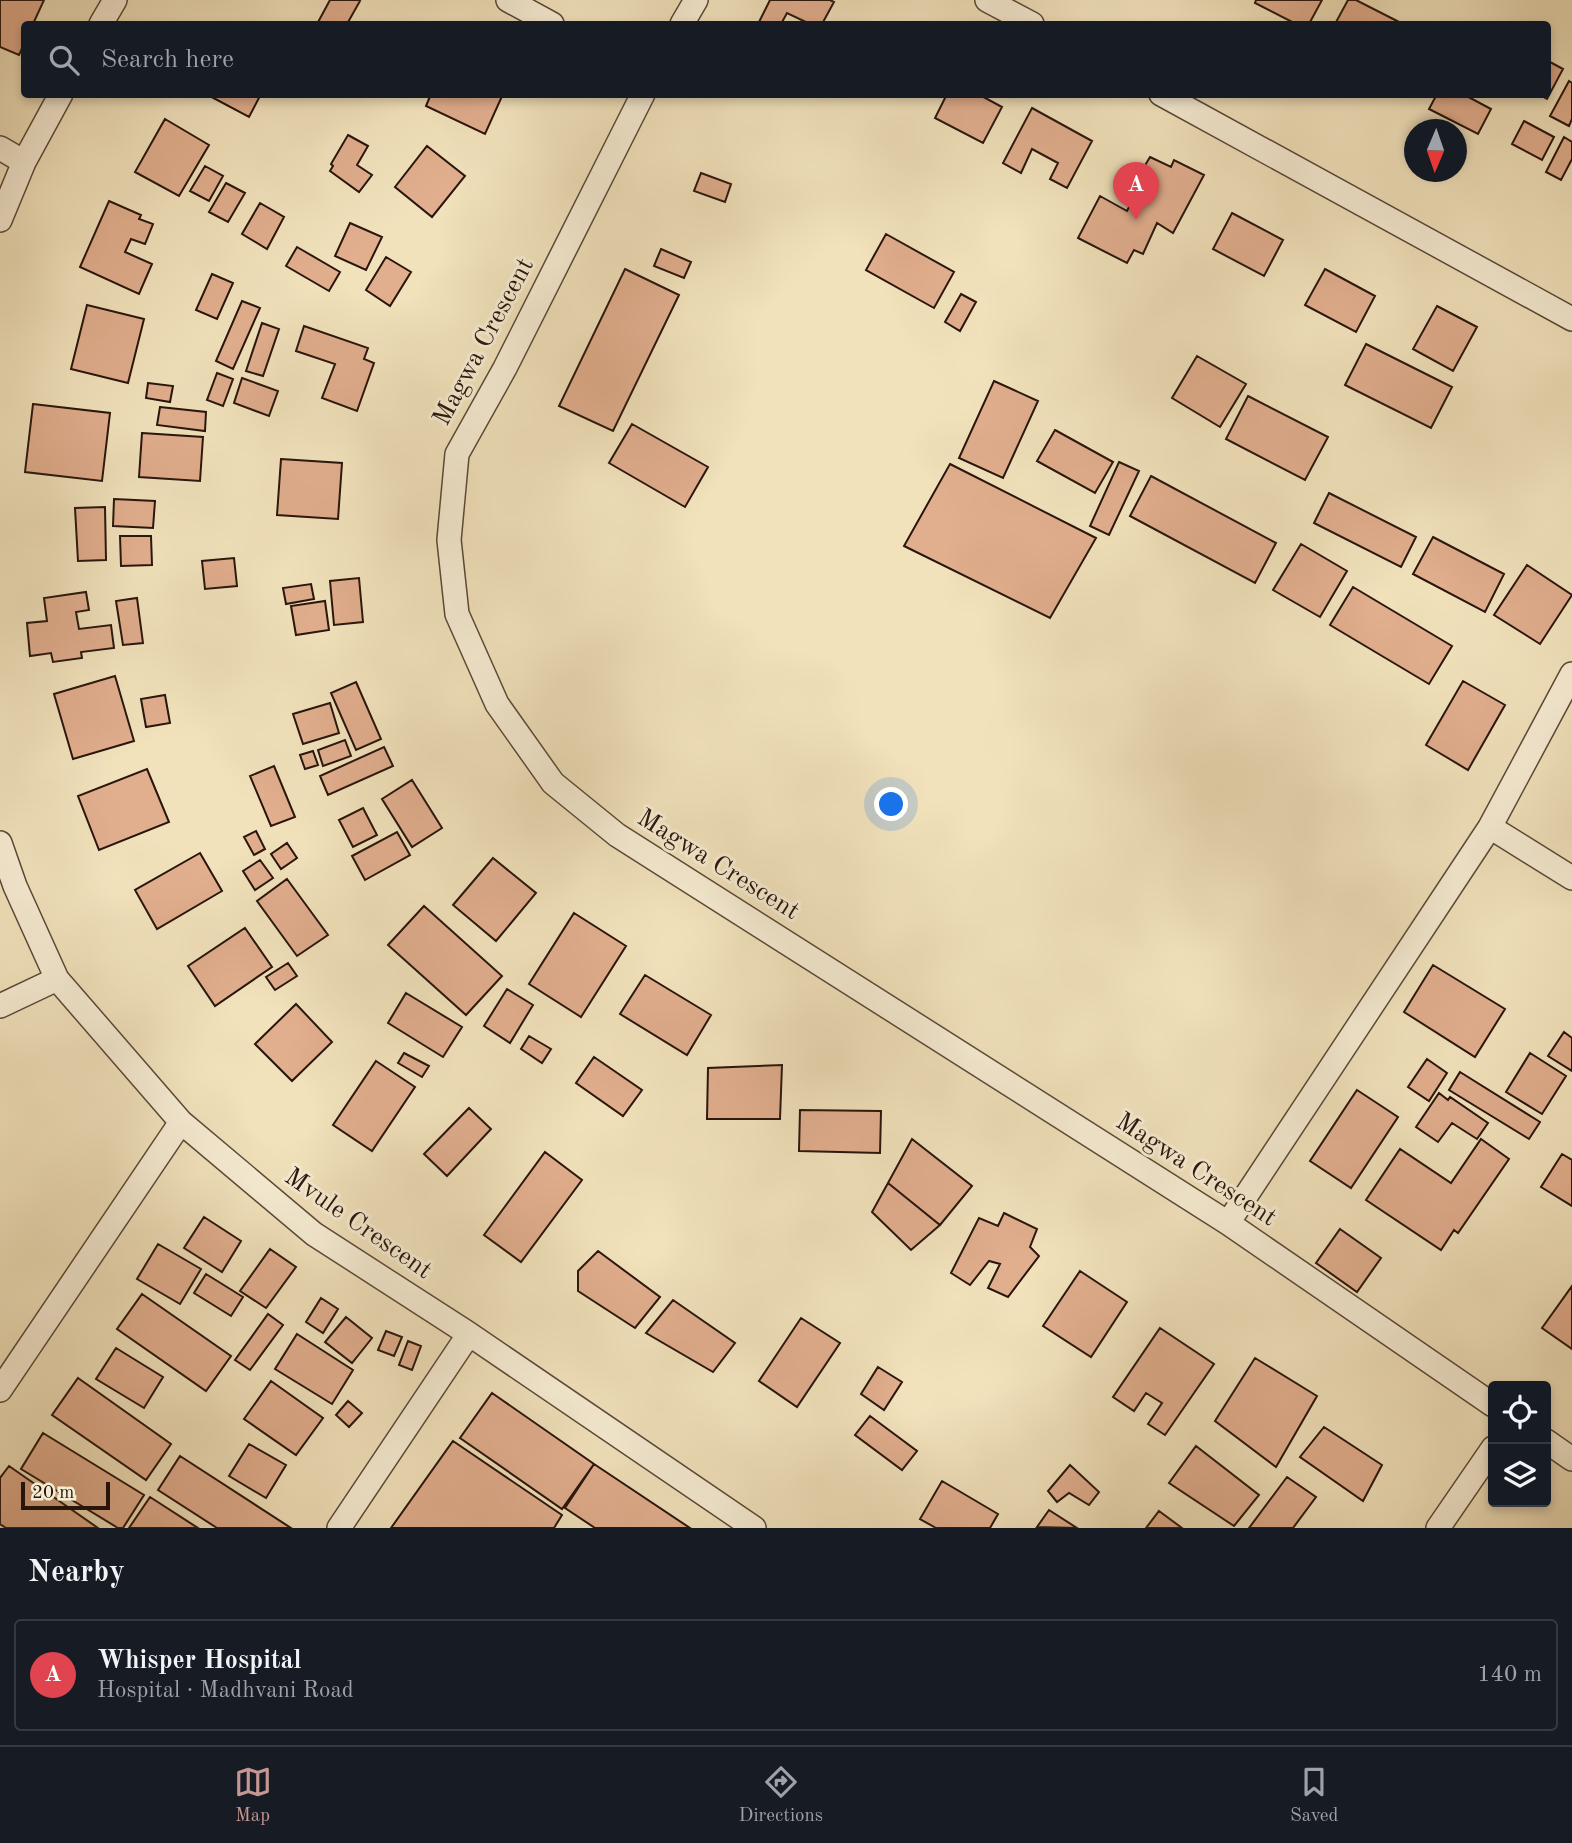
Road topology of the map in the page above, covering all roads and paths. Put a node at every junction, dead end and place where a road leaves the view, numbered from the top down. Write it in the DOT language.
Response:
graph roads {
  1 [pos="115,0"];
  2 [pos="508,0"];
  3 [pos="696,0"];
  4 [pos="987,0"];
  5 [pos="103,21"];
  6 [pos="546,21"];
  7 [pos="684,21"];
  8 [pos="1026,21"];
  9 [pos="59,98"];
  10 [pos="641,98"];
  11 [pos="1168,98"];
  12 [pos="0,148"];
  13 [pos="24,162"];
  14 [pos="0,220"];
  15 [pos="1572,318"];
  16 [pos="1572,674"];
  17 [pos="1490,827"];
  18 [pos="0,843"];
  19 [pos="1572,878"];
  20 [pos="57,979"];
  21 [pos="0,1006"];
  22 [pos="180,1122"];
  23 [pos="1228,1223"];
  24 [pos="469,1334"];
  25 [pos="0,1390"];
  26 [pos="1488,1402"];
  27 [pos="1550,1444"];
  28 [pos="1488,1455"];
  29 [pos="1572,1459"];
  30 [pos="339,1528"];
  31 [pos="754,1528"];
  32 [pos="1438,1528"];
  1 -- 5 [label="street"];
  2 -- 6 [label="street"];
  3 -- 7 [label="street"];
  4 -- 8 [label="street"];
  9 -- 13 [label="street"];
  10 -- 23 [label="street, Magwa Crescent"];
  11 -- 15 [label="street"];
  12 -- 13 [label="street"];
  13 -- 14 [label="street"];
  16 -- 17 [label="street"];
  17 -- 19 [label="street"];
  17 -- 23 [label="street"];
  18 -- 20 [label="street, Mvule Crescent"];
  20 -- 21 [label="street"];
  20 -- 22 [label="street, Mvule Crescent"];
  22 -- 24 [label="street, Mvule Crescent"];
  22 -- 25 [label="street"];
  23 -- 26 [label="street, Magwa Crescent"];
  24 -- 30 [label="street"];
  24 -- 31 [label="street, Mvule Crescent"];
  27 -- 29 [label="street"];
  28 -- 32 [label="street"];
}
